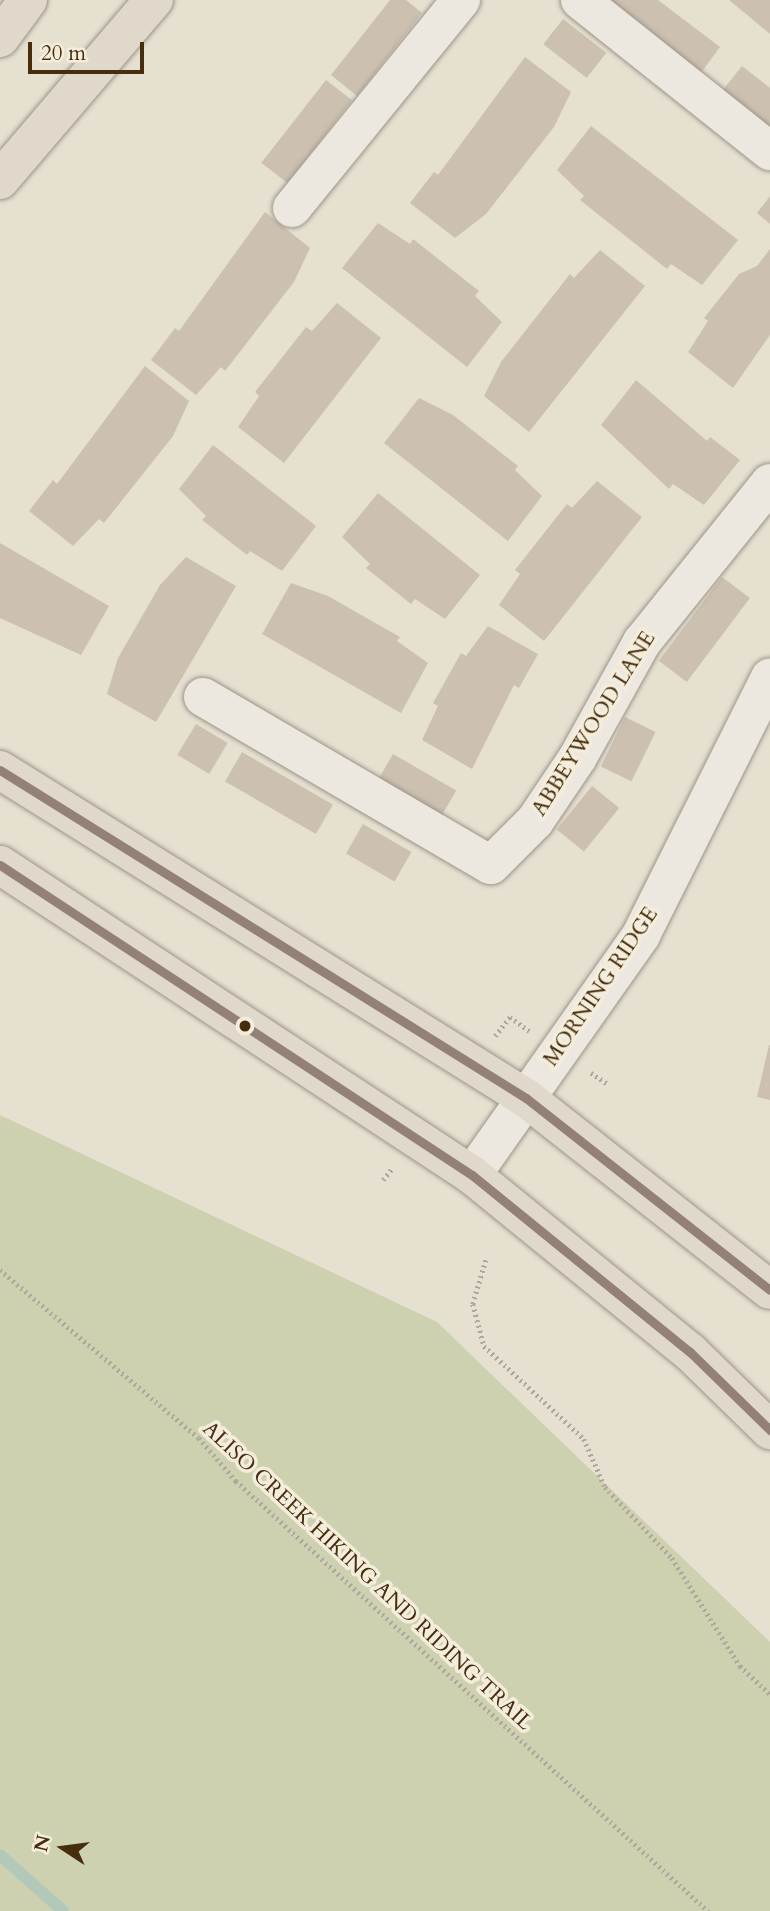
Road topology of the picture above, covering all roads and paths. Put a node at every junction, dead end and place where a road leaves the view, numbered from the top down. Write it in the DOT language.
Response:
graph roads {
  1 [pos="28,0"];
  2 [pos="461,0"];
  3 [pos="580,0"];
  4 [pos="148,6"];
  5 [pos="0,38"];
  6 [pos="770,151"];
  7 [pos="0,180"];
  8 [pos="292,208"];
  9 [pos="764,504"];
  10 [pos="770,677"];
  11 [pos="203,698"];
  12 [pos="0,769"];
  13 [pos="0,865"];
  14 [pos="526,1098"];
  15 [pos="472,1175"];
  16 [pos="486,1261"];
  17 [pos="0,1270"];
  18 [pos="770,1290"];
  19 [pos="770,1430"];
  20 [pos="770,1694"];
  21 [pos="708,1911"];
  1 -- 5 [label="main road"];
  2 -- 8 [label="street"];
  3 -- 6 [label="street"];
  4 -- 7 [label="main road"];
  9 -- 11 [label="street, ABBEYWOOD LANE"];
  10 -- 14 [label="street, MORNING RIDGE"];
  12 -- 14 [label="main road"];
  13 -- 15 [label="main road"];
  14 -- 15 [label="street, MORNING RIDGE"];
  14 -- 18 [label="main road"];
  15 -- 19 [label="main road"];
  16 -- 20 [label="path"];
  17 -- 21 [label="path, ALISO CREEK HIKING AND RIDING TRAIL"];
}
